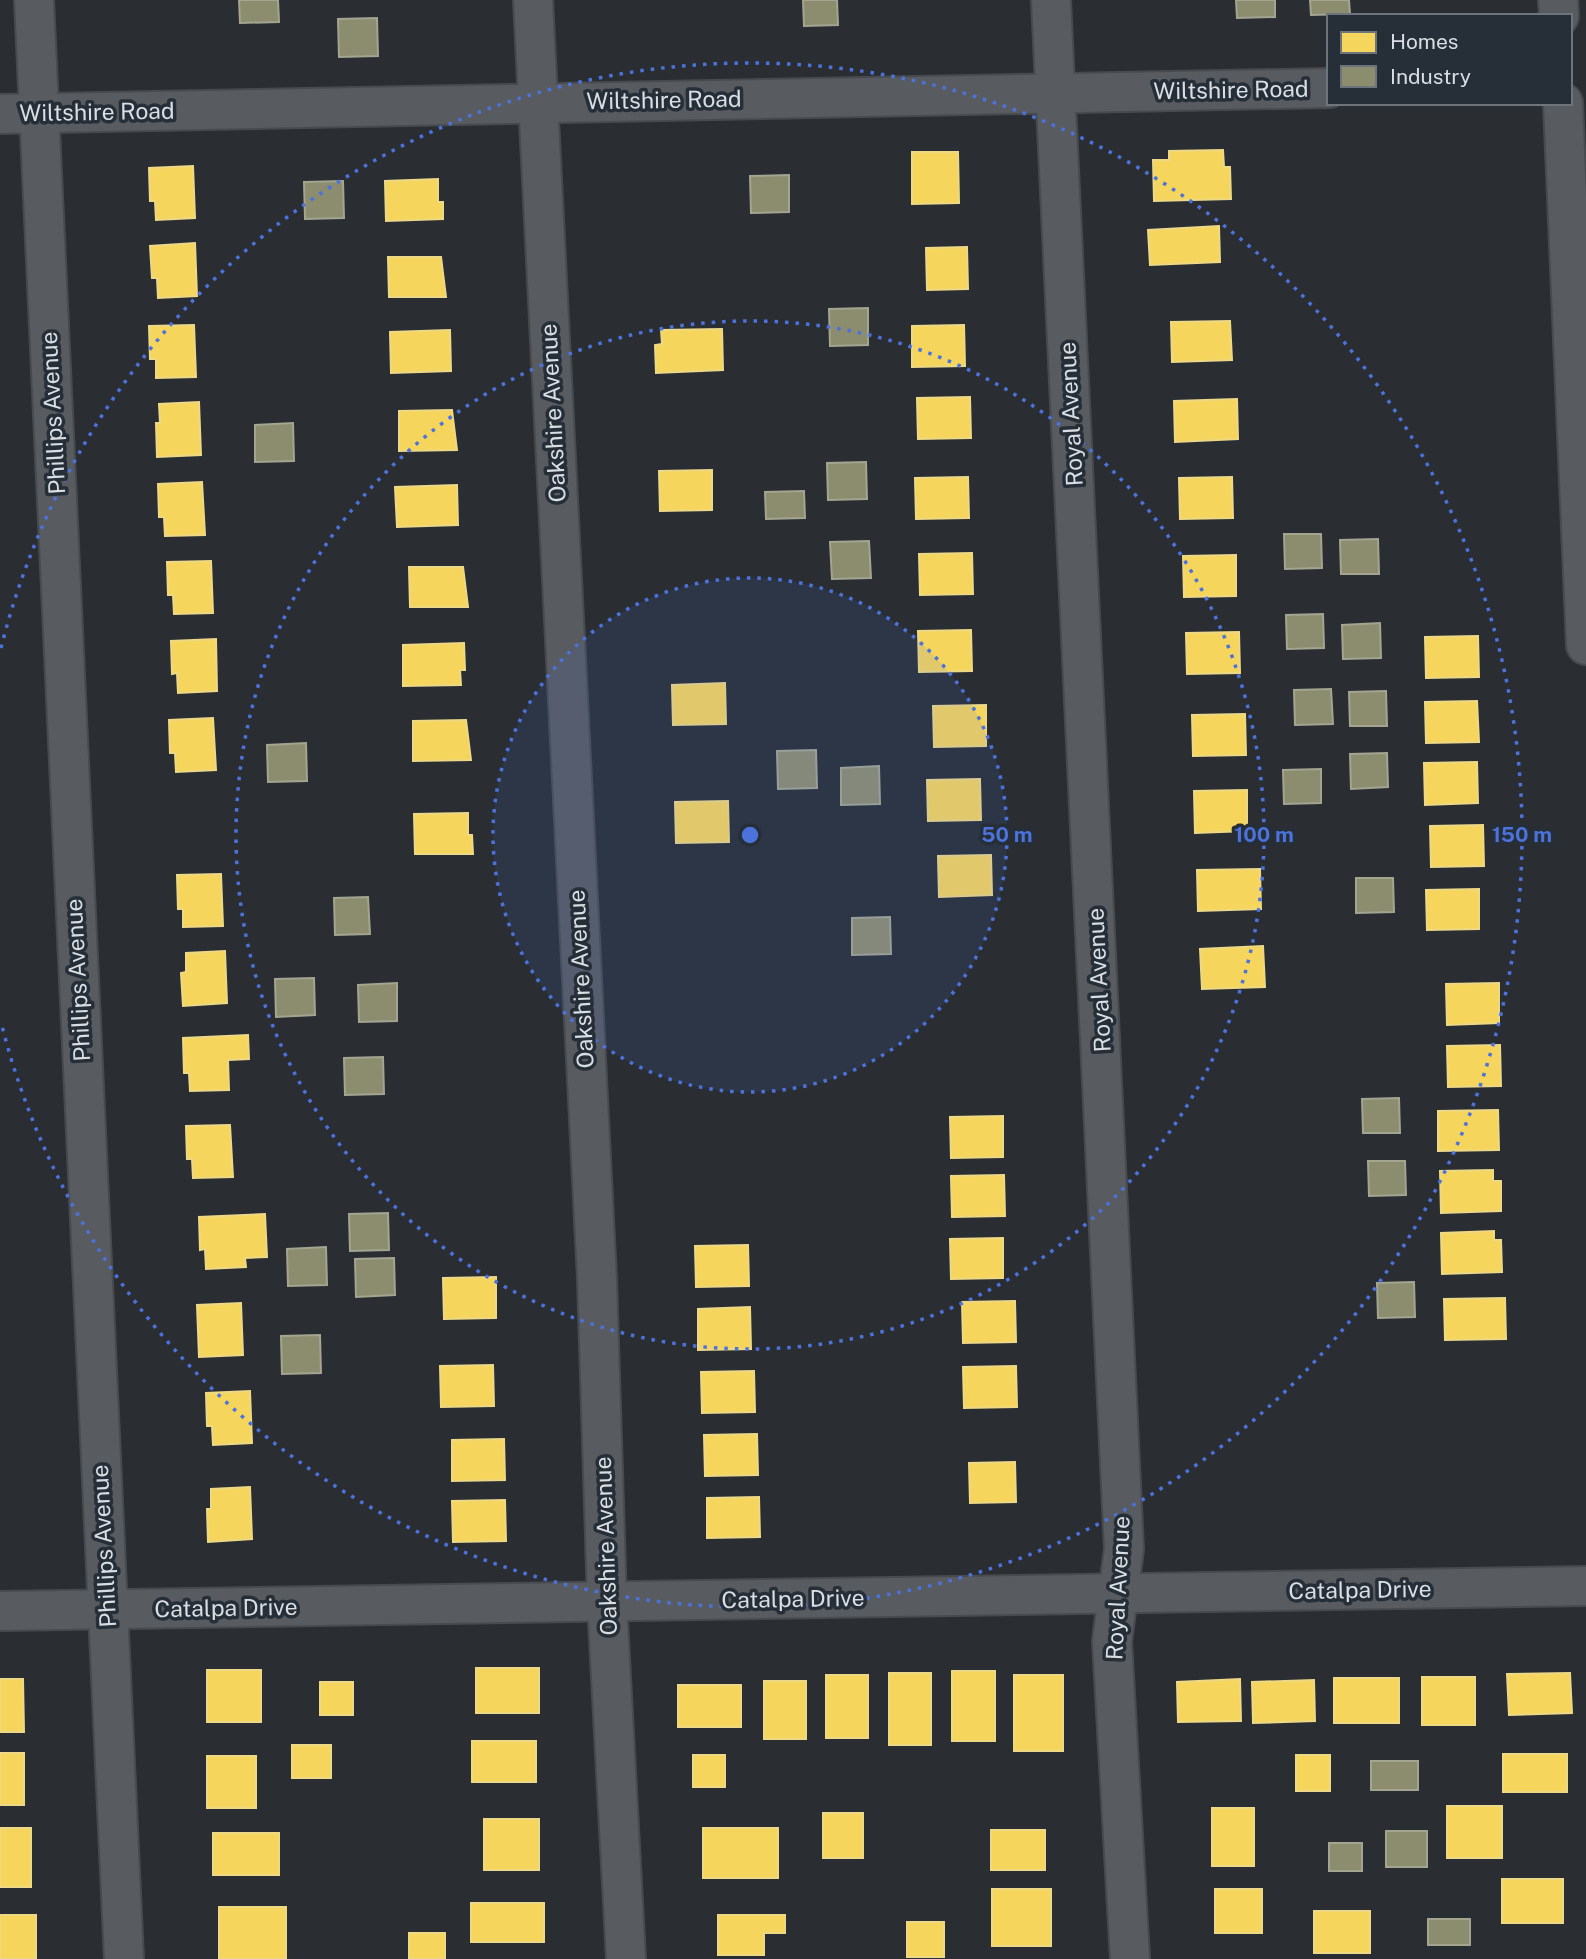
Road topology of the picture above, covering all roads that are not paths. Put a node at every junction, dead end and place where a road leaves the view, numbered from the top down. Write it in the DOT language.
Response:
graph roads {
  1 [pos="34,0"];
  2 [pos="533,0"];
  3 [pos="1051,0"];
  4 [pos="1327,88"];
  5 [pos="1055,93"];
  6 [pos="538,102"];
  7 [pos="1563,105"];
  8 [pos="39,113"];
  9 [pos="0,114"];
  10 [pos="1586,645"];
  11 [pos="1586,1586"];
  12 [pos="1118,1594"];
  13 [pos="607,1602"];
  14 [pos="107,1610"];
  15 [pos="0,1611"];
  16 [pos="124,1959"];
  17 [pos="626,1959"];
  18 [pos="1130,1959"];
  1 -- 8 [label="street, Phillips Avenue"];
  2 -- 6 [label="street, Oakshire Avenue"];
  3 -- 5 [label="street, Royal Avenue"];
  4 -- 5 [label="street, Wiltshire Road"];
  5 -- 6 [label="street, Wiltshire Road"];
  5 -- 12 [label="street, Royal Avenue"];
  6 -- 8 [label="street, Wiltshire Road"];
  6 -- 13 [label="street, Oakshire Avenue"];
  7 -- 10 [label="street"];
  8 -- 9 [label="street, Wiltshire Road"];
  8 -- 14 [label="street, Phillips Avenue"];
  11 -- 12 [label="street, Catalpa Drive"];
  12 -- 13 [label="street, Catalpa Drive"];
  12 -- 18 [label="street, Royal Avenue"];
  13 -- 14 [label="street, Catalpa Drive"];
  13 -- 17 [label="street, Oakshire Avenue"];
  14 -- 15 [label="street, Catalpa Drive"];
  14 -- 16 [label="street, Phillips Avenue"];
}
